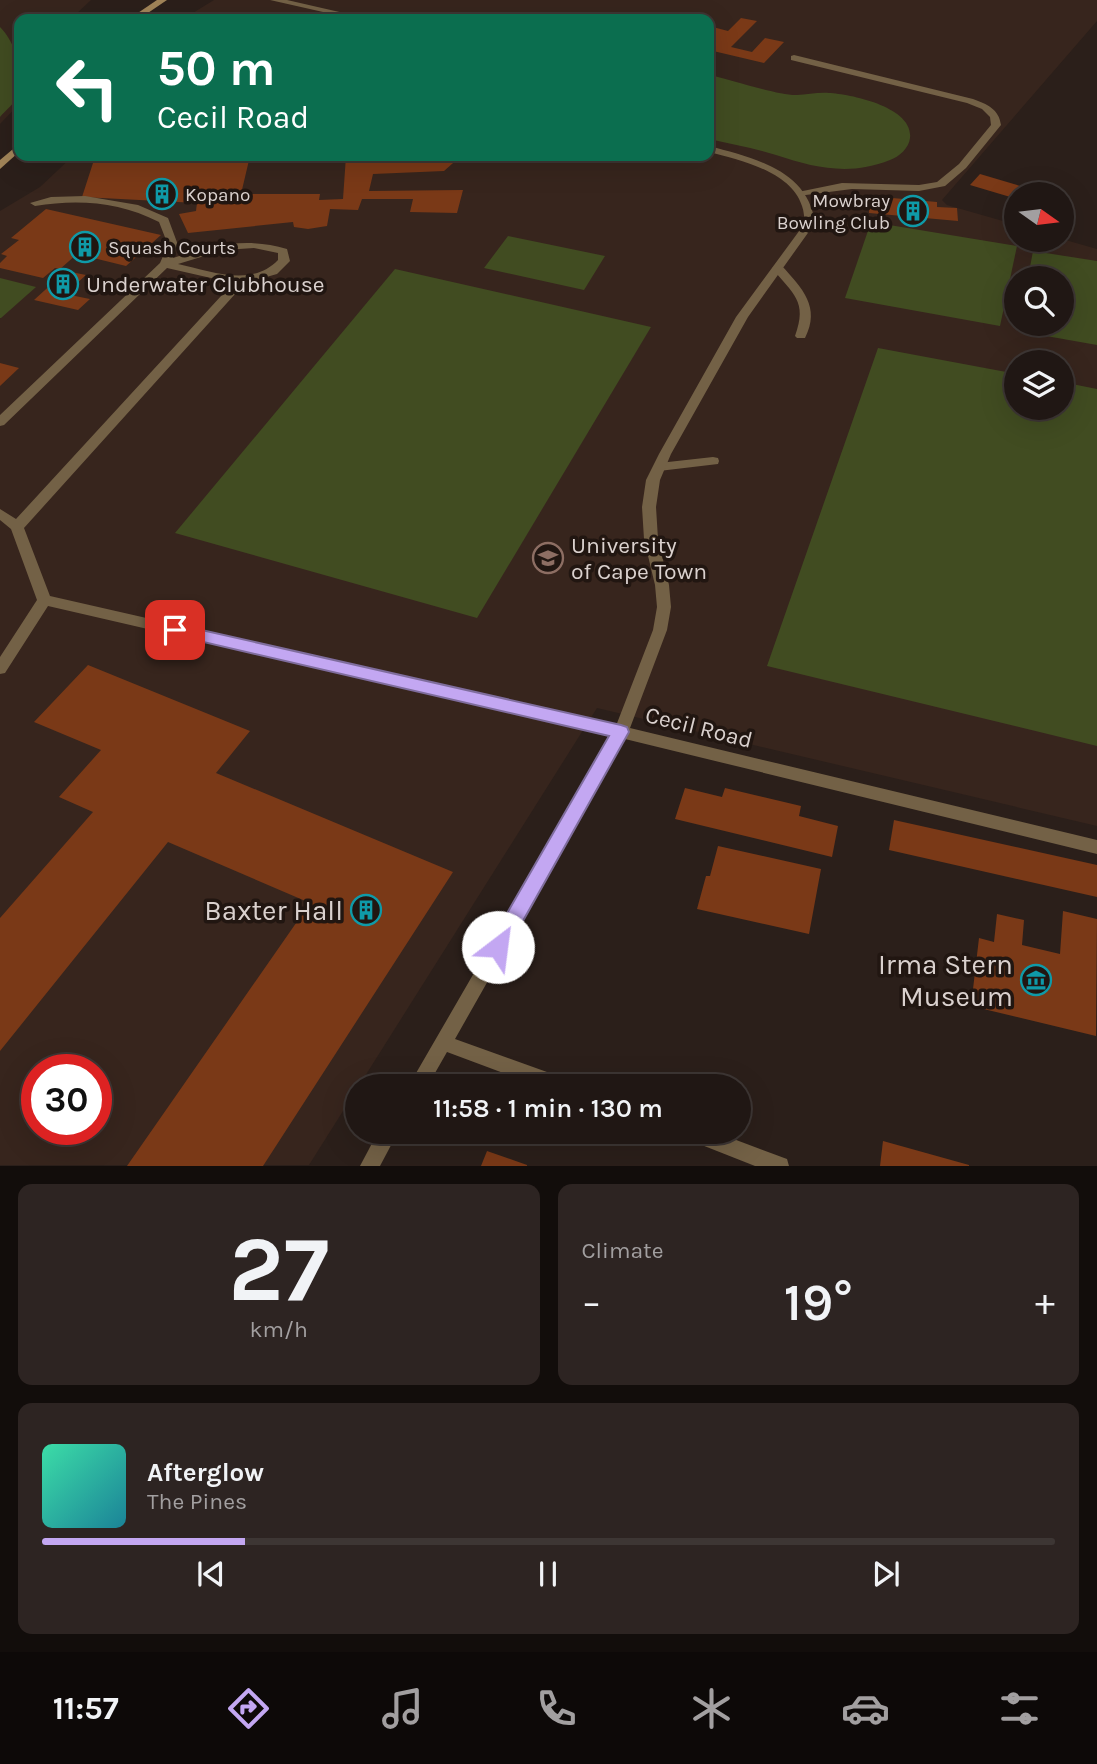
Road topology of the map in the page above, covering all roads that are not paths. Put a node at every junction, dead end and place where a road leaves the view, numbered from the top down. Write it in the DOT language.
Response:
graph roads {
  1 [pos="163,0"];
  2 [pos="274,0"];
  3 [pos="141,14"];
  4 [pos="342,14"];
  5 [pos="794,58"];
  6 [pos="714,151"];
  7 [pos="14,152"];
  8 [pos="0,166"];
  9 [pos="803,194"];
  10 [pos="35,203"];
  11 [pos="165,264"];
  12 [pos="778,268"];
  13 [pos="241,281"];
  14 [pos="801,336"];
  15 [pos="0,422"];
  16 [pos="713,461"];
  17 [pos="659,467"];
  18 [pos="0,513"];
  19 [pos="17,527"];
  20 [pos="44,600"];
  21 [pos="0,668"];
  22 [pos="621,732"];
  23 [pos="1097,847"];
  24 [pos="444,1043"];
  25 [pos="425,1074"];
  26 [pos="529,1074"];
  27 [pos="382,1144"];
  28 [pos="722,1144"];
  29 [pos="369,1166"];
  30 [pos="780,1166"];
  1 -- 3 [label="main road"];
  2 -- 4 [label="street"];
  5 -- 9 [label="street"];
  6 -- 9 [label="street"];
  7 -- 8 [label="main road"];
  9 -- 12 [label="street"];
  10 -- 11 [label="street"];
  11 -- 13 [label="street"];
  11 -- 13 [label="street"];
  11 -- 15 [label="street"];
  12 -- 14 [label="street"];
  12 -- 17 [label="street"];
  13 -- 19 [label="street"];
  16 -- 17 [label="street"];
  17 -- 22 [label="street"];
  18 -- 19 [label="street"];
  19 -- 20 [label="street"];
  20 -- 21 [label="street"];
  20 -- 22 [label="street, Cecil Road"];
  22 -- 23 [label="street, Cecil Road"];
  22 -- 24 [label="street"];
  24 -- 25 [label="street"];
  24 -- 26 [label="street"];
  27 -- 29 [label="street"];
  28 -- 30 [label="street"];
}
